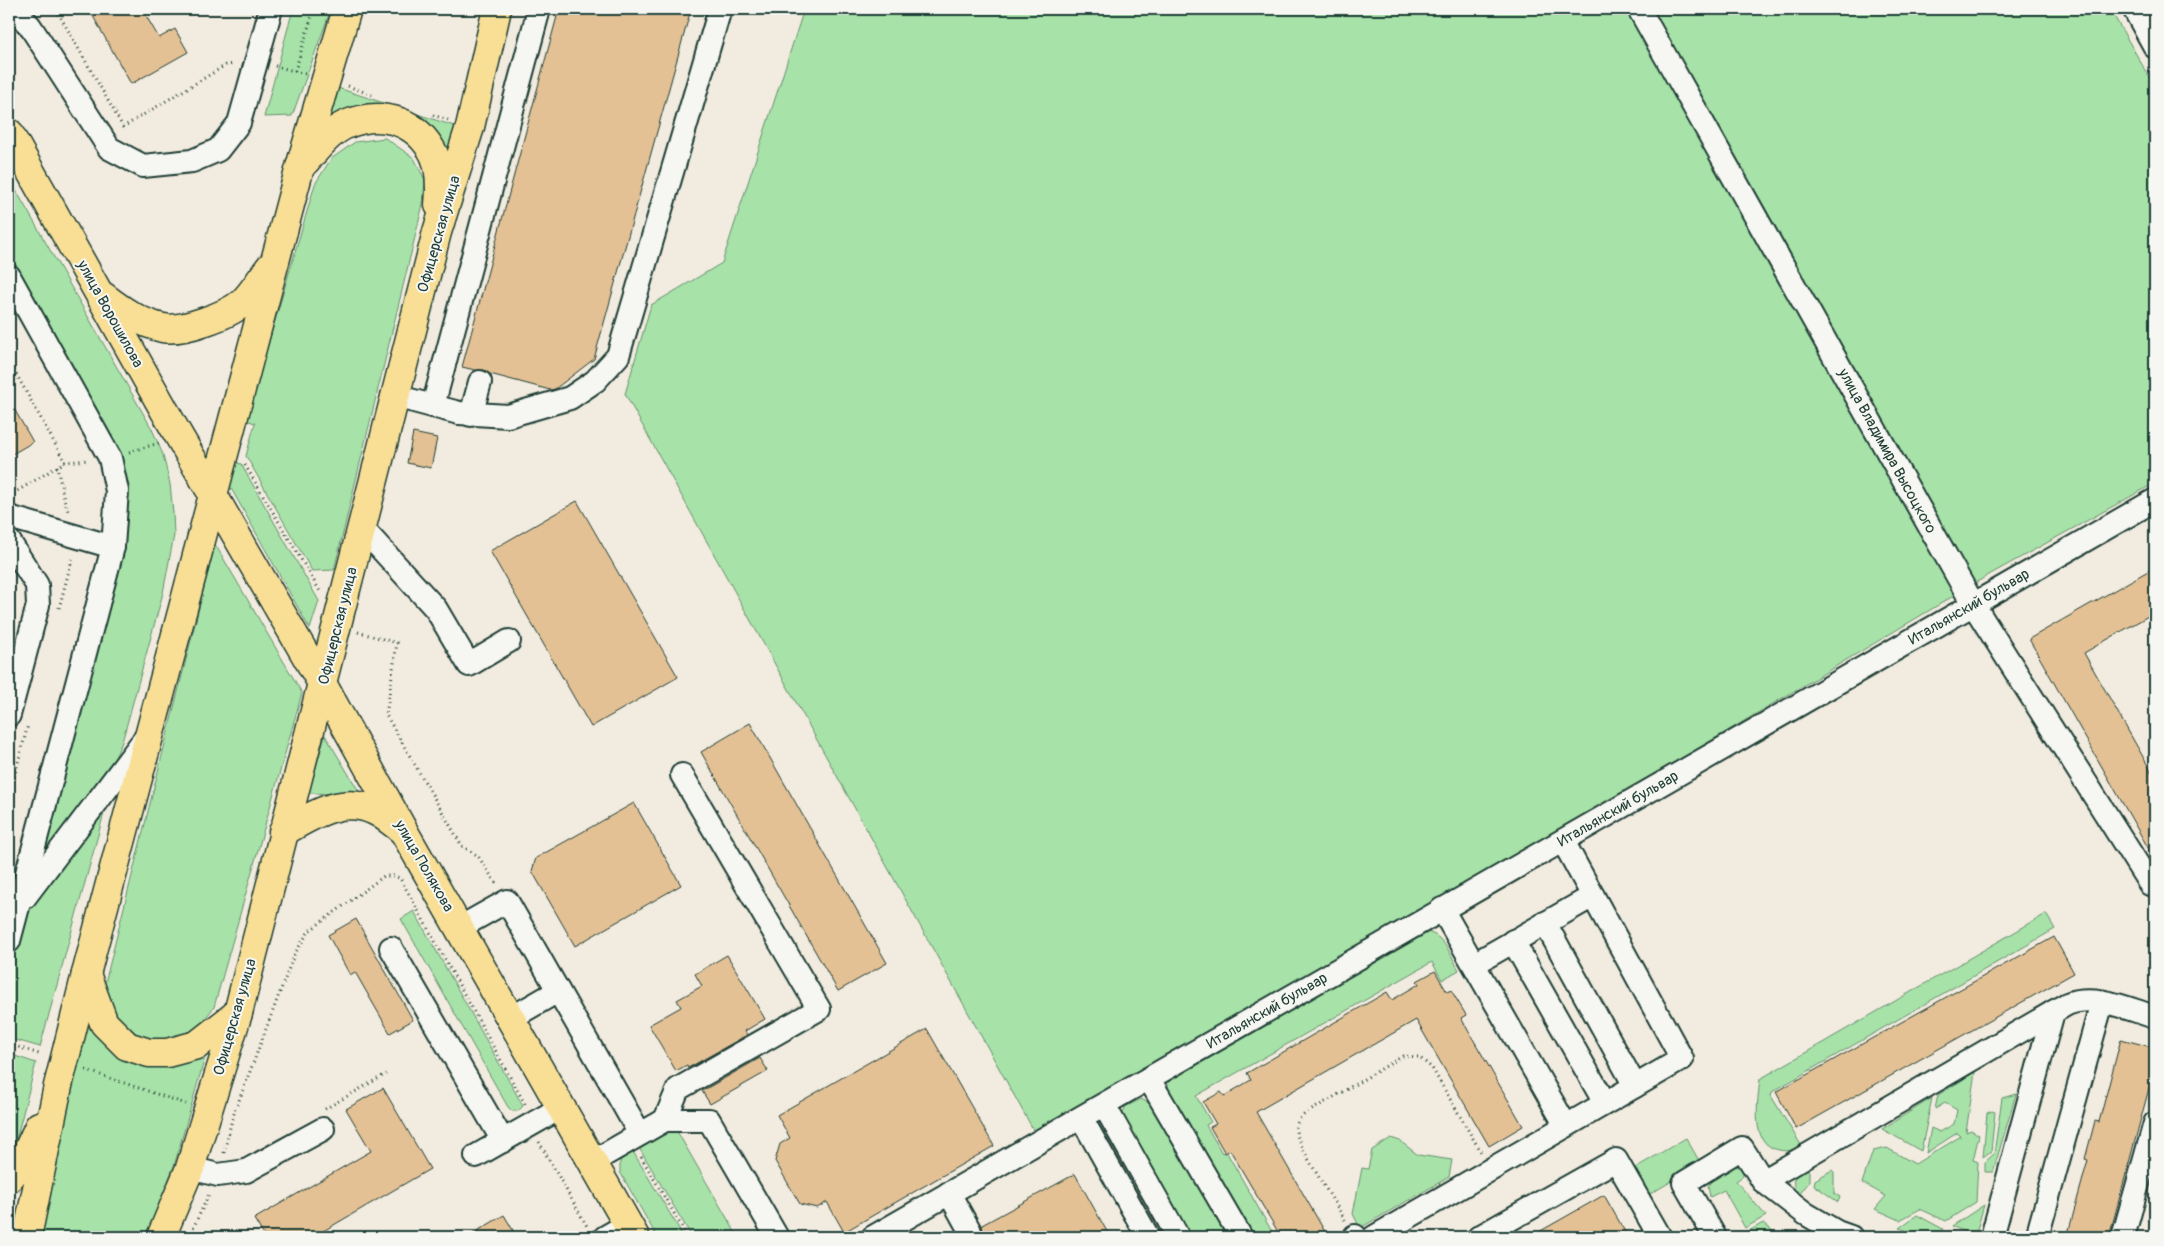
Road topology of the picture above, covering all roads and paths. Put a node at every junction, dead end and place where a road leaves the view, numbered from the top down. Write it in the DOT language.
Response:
graph roads {
  1 [pos="14,9"];
  2 [pos="56,9"];
  3 [pos="271,9"];
  4 [pos="314,9"];
  5 [pos="347,9"];
  6 [pos="497,9"];
  7 [pos="539,9"];
  8 [pos="720,9"];
  9 [pos="1639,9"];
  10 [pos="2134,9"];
  11 [pos="2155,47"];
  12 [pos="255,61"];
  13 [pos="295,71"];
  14 [pos="325,79"];
  15 [pos="9,133"];
  16 [pos="300,167"];
  17 [pos="437,232"];
  18 [pos="277,258"];
  19 [pos="9,276"];
  20 [pos="96,290"];
  21 [pos="9,361"];
  22 [pos="480,382"];
  23 [pos="395,396"];
  24 [pos="434,406"];
  25 [pos="471,415"];
  26 [pos="10,494"];
  27 [pos="213,495"];
  28 [pos="2155,500"];
  29 [pos="9,517"];
  30 [pos="362,528"];
  31 [pos="9,541"];
  32 [pos="113,547"];
  33 [pos="1973,604"];
  34 [pos="509,641"];
  35 [pos="397,643"];
  36 [pos="323,685"];
  37 [pos="9,715"];
  38 [pos="151,730"];
  39 [pos="682,775"];
  40 [pos="403,830"];
  41 [pos="284,832"];
  42 [pos="1563,841"];
  43 [pos="2150,884"];
  44 [pos="1593,896"];
  45 [pos="507,901"];
  46 [pos="19,905"];
  47 [pos="1442,909"];
  48 [pos="1545,923"];
  49 [pos="459,928"];
  50 [pos="9,941"];
  51 [pos="1513,942"];
  52 [pos="391,948"];
  53 [pos="1474,964"];
  54 [pos="86,974"];
  55 [pos="558,991"];
  56 [pos="2102,1002"];
  57 [pos="2053,1012"];
  58 [pos="238,1013"];
  59 [pos="2155,1017"];
  60 [pos="511,1018"];
  61 [pos="9,1044"];
  62 [pos="60,1074"];
  63 [pos="1149,1078"];
  64 [pos="1635,1086"];
  65 [pos="1606,1103"];
  66 [pos="1104,1105"];
  67 [pos="562,1107"];
  68 [pos="220,1116"];
  69 [pos="1082,1118"];
  70 [pos="664,1120"];
  71 [pos="535,1122"];
  72 [pos="2155,1123"];
  73 [pos="1566,1126"];
  74 [pos="323,1129"];
  75 [pos="636,1137"];
  76 [pos="503,1141"];
  77 [pos="476,1156"];
  78 [pos="592,1162"];
  79 [pos="190,1168"];
  80 [pos="1491,1169"];
  81 [pos="218,1175"];
  82 [pos="9,1178"];
  83 [pos="1763,1180"];
  84 [pos="949,1194"];
  85 [pos="970,1231"];
  86 [pos="614,1232"];
  87 [pos="27,1237"];
  88 [pos="160,1237"];
  89 [pos="189,1237"];
  90 [pos="688,1237"];
  91 [pos="777,1237"];
  92 [pos="873,1237"];
  93 [pos="1148,1237"];
  94 [pos="1178,1237"];
  95 [pos="1241,1237"];
  96 [pos="1361,1237"];
  97 [pos="1479,1237"];
  98 [pos="1660,1237"];
  99 [pos="1715,1237"];
  100 [pos="1851,1237"];
  101 [pos="1992,1237"];
  102 [pos="2037,1237"];
  103 [pos="2123,1237"];
  1 -- 12 [label="street"];
  2 -- 12 [label="path"];
  3 -- 12 [label="street"];
  4 -- 13 [label="path"];
  5 -- 14 [label="main road"];
  6 -- 17 [label="main road, Офицерская улица"];
  7 -- 24 [label="street"];
  8 -- 25 [label="street"];
  9 -- 33 [label="street, улица Владимира Высоцкого"];
  10 -- 11 [label="street"];
  12 -- 13 [label="path"];
  13 -- 14 [label="path"];
  14 -- 16 [label="main road"];
  15 -- 20 [label="main road, улица Ворошилова"];
  16 -- 17 [label="main road"];
  16 -- 18 [label="main road"];
  17 -- 23 [label="main road, Офицерская улица"];
  18 -- 20 [label="main road"];
  18 -- 27 [label="main road"];
  19 -- 32 [label="street"];
  20 -- 27 [label="main road, улица Ворошилова"];
  21 -- 26 [label="path"];
  22 -- 25 [label="street"];
  23 -- 24 [label="street"];
  23 -- 30 [label="main road, Офицерская улица"];
  24 -- 25 [label="street"];
  27 -- 36 [label="main road, улица Полякова"];
  27 -- 38 [label="main road"];
  28 -- 33 [label="street, Итальянский бульвар"];
  29 -- 32 [label="street"];
  30 -- 34 [label="street"];
  30 -- 36 [label="main road, Офицерская улица"];
  31 -- 37 [label="street"];
  32 -- 46 [label="street"];
  33 -- 42 [label="street, Итальянский бульвар"];
  33 -- 43 [label="street, улица Владимира Высоцкого"];
  35 -- 45 [label="path"];
  36 -- 40 [label="main road, улица Полякова"];
  36 -- 41 [label="main road, Офицерская улица"];
  38 -- 46 [label="street"];
  38 -- 54 [label="main road"];
  39 -- 70 [label="street"];
  40 -- 41 [label="main road"];
  40 -- 49 [label="main road, улица Полякова"];
  41 -- 58 [label="main road, Офицерская улица"];
  42 -- 44 [label="street"];
  42 -- 47 [label="street, Итальянский бульвар"];
  44 -- 48 [label="street"];
  44 -- 64 [label="street"];
  45 -- 49 [label="street"];
  45 -- 55 [label="street"];
  46 -- 50 [label="street"];
  47 -- 53 [label="street"];
  47 -- 63 [label="street, Итальянский бульвар"];
  48 -- 51 [label="street"];
  48 -- 64 [label="street"];
  49 -- 60 [label="main road, улица Полякова"];
  51 -- 53 [label="street"];
  51 -- 65 [label="street"];
  52 -- 76 [label="street"];
  53 -- 73 [label="street"];
  54 -- 58 [label="main road"];
  54 -- 62 [label="main road"];
  55 -- 60 [label="street"];
  55 -- 75 [label="street"];
  56 -- 57 [label="street"];
  56 -- 59 [label="street"];
  56 -- 102 [label="street"];
  57 -- 83 [label="street"];
  57 -- 101 [label="street"];
  58 -- 68 [label="main road, Офицерская улица"];
  60 -- 67 [label="main road, улица Полякова"];
  61 -- 62 [label="path"];
  62 -- 68 [label="path"];
  62 -- 82 [label="main road"];
  62 -- 87 [label="main road"];
  63 -- 66 [label="street, Итальянский бульвар"];
  63 -- 95 [label="street"];
  64 -- 65 [label="street"];
  65 -- 73 [label="street"];
  66 -- 69 [label="street, Итальянский бульвар"];
  66 -- 94 [label="street"];
  67 -- 71 [label="street"];
  67 -- 78 [label="main road, улица Полякова"];
  68 -- 71 [label="path"];
  68 -- 79 [label="main road, Офицерская улица"];
  68 -- 81 [label="path"];
  69 -- 84 [label="street, Итальянский бульвар"];
  69 -- 93 [label="street"];
  70 -- 75 [label="street"];
  70 -- 91 [label="street"];
  71 -- 76 [label="street"];
  71 -- 86 [label="path"];
  72 -- 103 [label="street"];
  73 -- 80 [label="street"];
  74 -- 81 [label="street"];
  75 -- 78 [label="street"];
  75 -- 90 [label="path"];
  76 -- 77 [label="street"];
  78 -- 86 [label="main road, улица Полякова"];
  79 -- 81 [label="street"];
  79 -- 88 [label="main road, Офицерская улица"];
  80 -- 96 [label="street"];
  80 -- 96 [label="path"];
  81 -- 89 [label="path"];
  83 -- 99 [label="street"];
  83 -- 100 [label="street"];
  84 -- 85 [label="street"];
  84 -- 92 [label="street, Итальянский бульвар"];
  97 -- 98 [label="street"];
}
